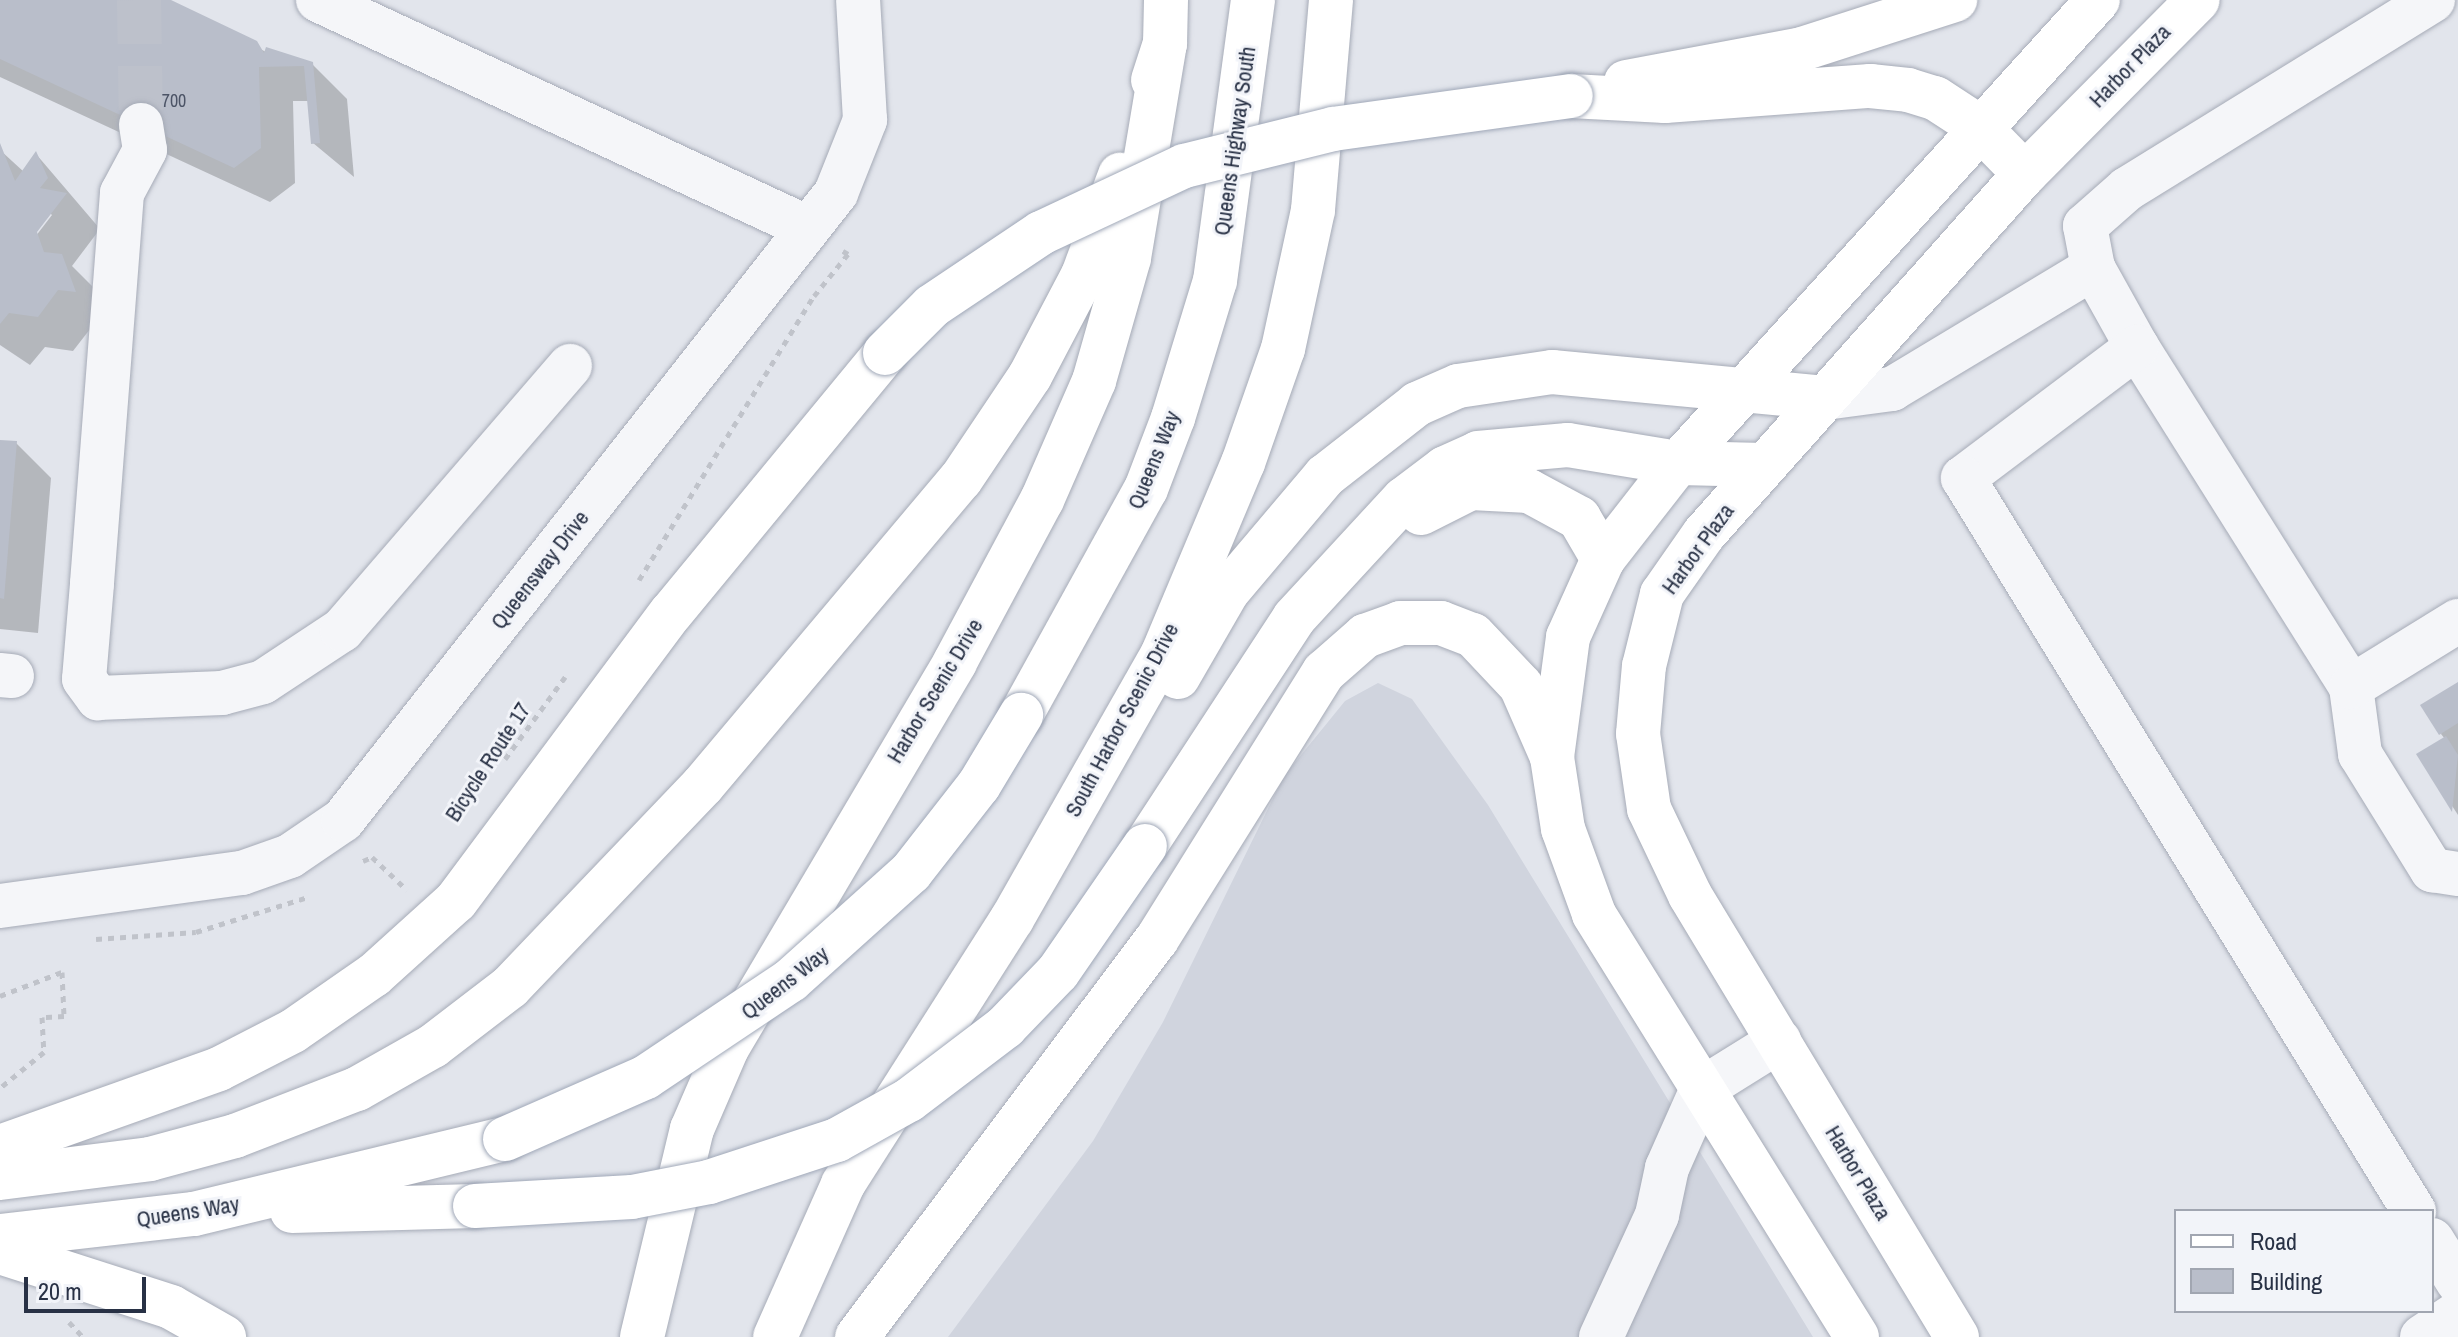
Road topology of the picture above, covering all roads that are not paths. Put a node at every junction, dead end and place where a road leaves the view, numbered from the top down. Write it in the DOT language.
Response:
graph roads {
  1 [pos="318,0"];
  2 [pos="858,0"];
  3 [pos="1166,0"];
  4 [pos="1253,0"];
  5 [pos="1331,0"];
  6 [pos="1955,0"];
  7 [pos="2098,0"];
  8 [pos="2198,0"];
  9 [pos="2433,0"];
  10 [pos="1165,44"];
  11 [pos="1576,96"];
  12 [pos="141,125"];
  13 [pos="1978,126"];
  14 [pos="2025,174"];
  15 [pos="806,227"];
  16 [pos="2093,268"];
  17 [pos="1215,281"];
  18 [pos="2137,347"];
  19 [pos="570,366"];
  20 [pos="1739,394"];
  21 [pos="1825,398"];
  22 [pos="1678,463"];
  23 [pos="1765,465"];
  24 [pos="1603,559"];
  25 [pos="1342,565"];
  26 [pos="2458,621"];
  27 [pos="2351,687"];
  28 [pos="1552,757"];
  29 [pos="2458,874"];
  30 [pos="0,906"];
  31 [pos="1012,919"];
  32 [pos="1779,1041"];
  33 [pos="1702,1089"];
  34 [pos="0,1147"];
  35 [pos="0,1178"];
  36 [pos="2413,1209"];
  37 [pos="194,1214"];
  38 [pos="0,1236"];
  39 [pos="2434,1243"];
  40 [pos="0,1252"];
  41 [pos="2458,1282"];
  42 [pos="2458,1313"];
  43 [pos="643,1326"];
  44 [pos="224,1337"];
  45 [pos="775,1337"];
  46 [pos="857,1337"];
  47 [pos="1601,1337"];
  48 [pos="1857,1337"];
  49 [pos="1957,1337"];
  50 [pos="2422,1337"];
  1 -- 15 [label="street"];
  2 -- 15 [label="street, Queensway Drive"];
  3 -- 10 [label="main road"];
  4 -- 17 [label="main road, Queens Highway South"];
  5 -- 31 [label="main road, South Harbor Scenic Drive"];
  6 -- 11 [label="main road"];
  7 -- 13 [label="main road"];
  8 -- 14 [label="main road, Harbor Plaza"];
  9 -- 16 [label="street"];
  10 -- 35 [label="main road"];
  10 -- 43 [label="main road, Harbor Scenic Drive"];
  11 -- 13 [label="main road"];
  11 -- 34 [label="main road, bridge"];
  12 -- 19 [label="street"];
  13 -- 14 [label="main road"];
  13 -- 20 [label="main road"];
  14 -- 21 [label="main road, Harbor Plaza"];
  15 -- 30 [label="street, Queensway Drive"];
  16 -- 18 [label="street"];
  16 -- 21 [label="street"];
  17 -- 37 [label="main road, Queens Way, bridge"];
  18 -- 27 [label="street"];
  18 -- 36 [label="street"];
  20 -- 21 [label="main road"];
  20 -- 22 [label="main road"];
  20 -- 31 [label="main road"];
  21 -- 23 [label="main road, Harbor Plaza"];
  22 -- 23 [label="main road"];
  22 -- 24 [label="main road"];
  22 -- 25 [label="main road"];
  23 -- 32 [label="main road, Harbor Plaza"];
  24 -- 25 [label="main road"];
  24 -- 28 [label="main road"];
  25 -- 37 [label="main road, bridge"];
  26 -- 27 [label="street"];
  27 -- 29 [label="street"];
  28 -- 33 [label="main road"];
  28 -- 46 [label="main road"];
  31 -- 45 [label="main road, South Harbor Scenic Drive"];
  32 -- 33 [label="street"];
  32 -- 49 [label="main road, Harbor Plaza"];
  33 -- 47 [label="street"];
  33 -- 48 [label="main road"];
  37 -- 38 [label="main road, Queens Way"];
  39 -- 41 [label="street"];
  40 -- 44 [label="main road"];
  42 -- 50 [label="street"];
}
